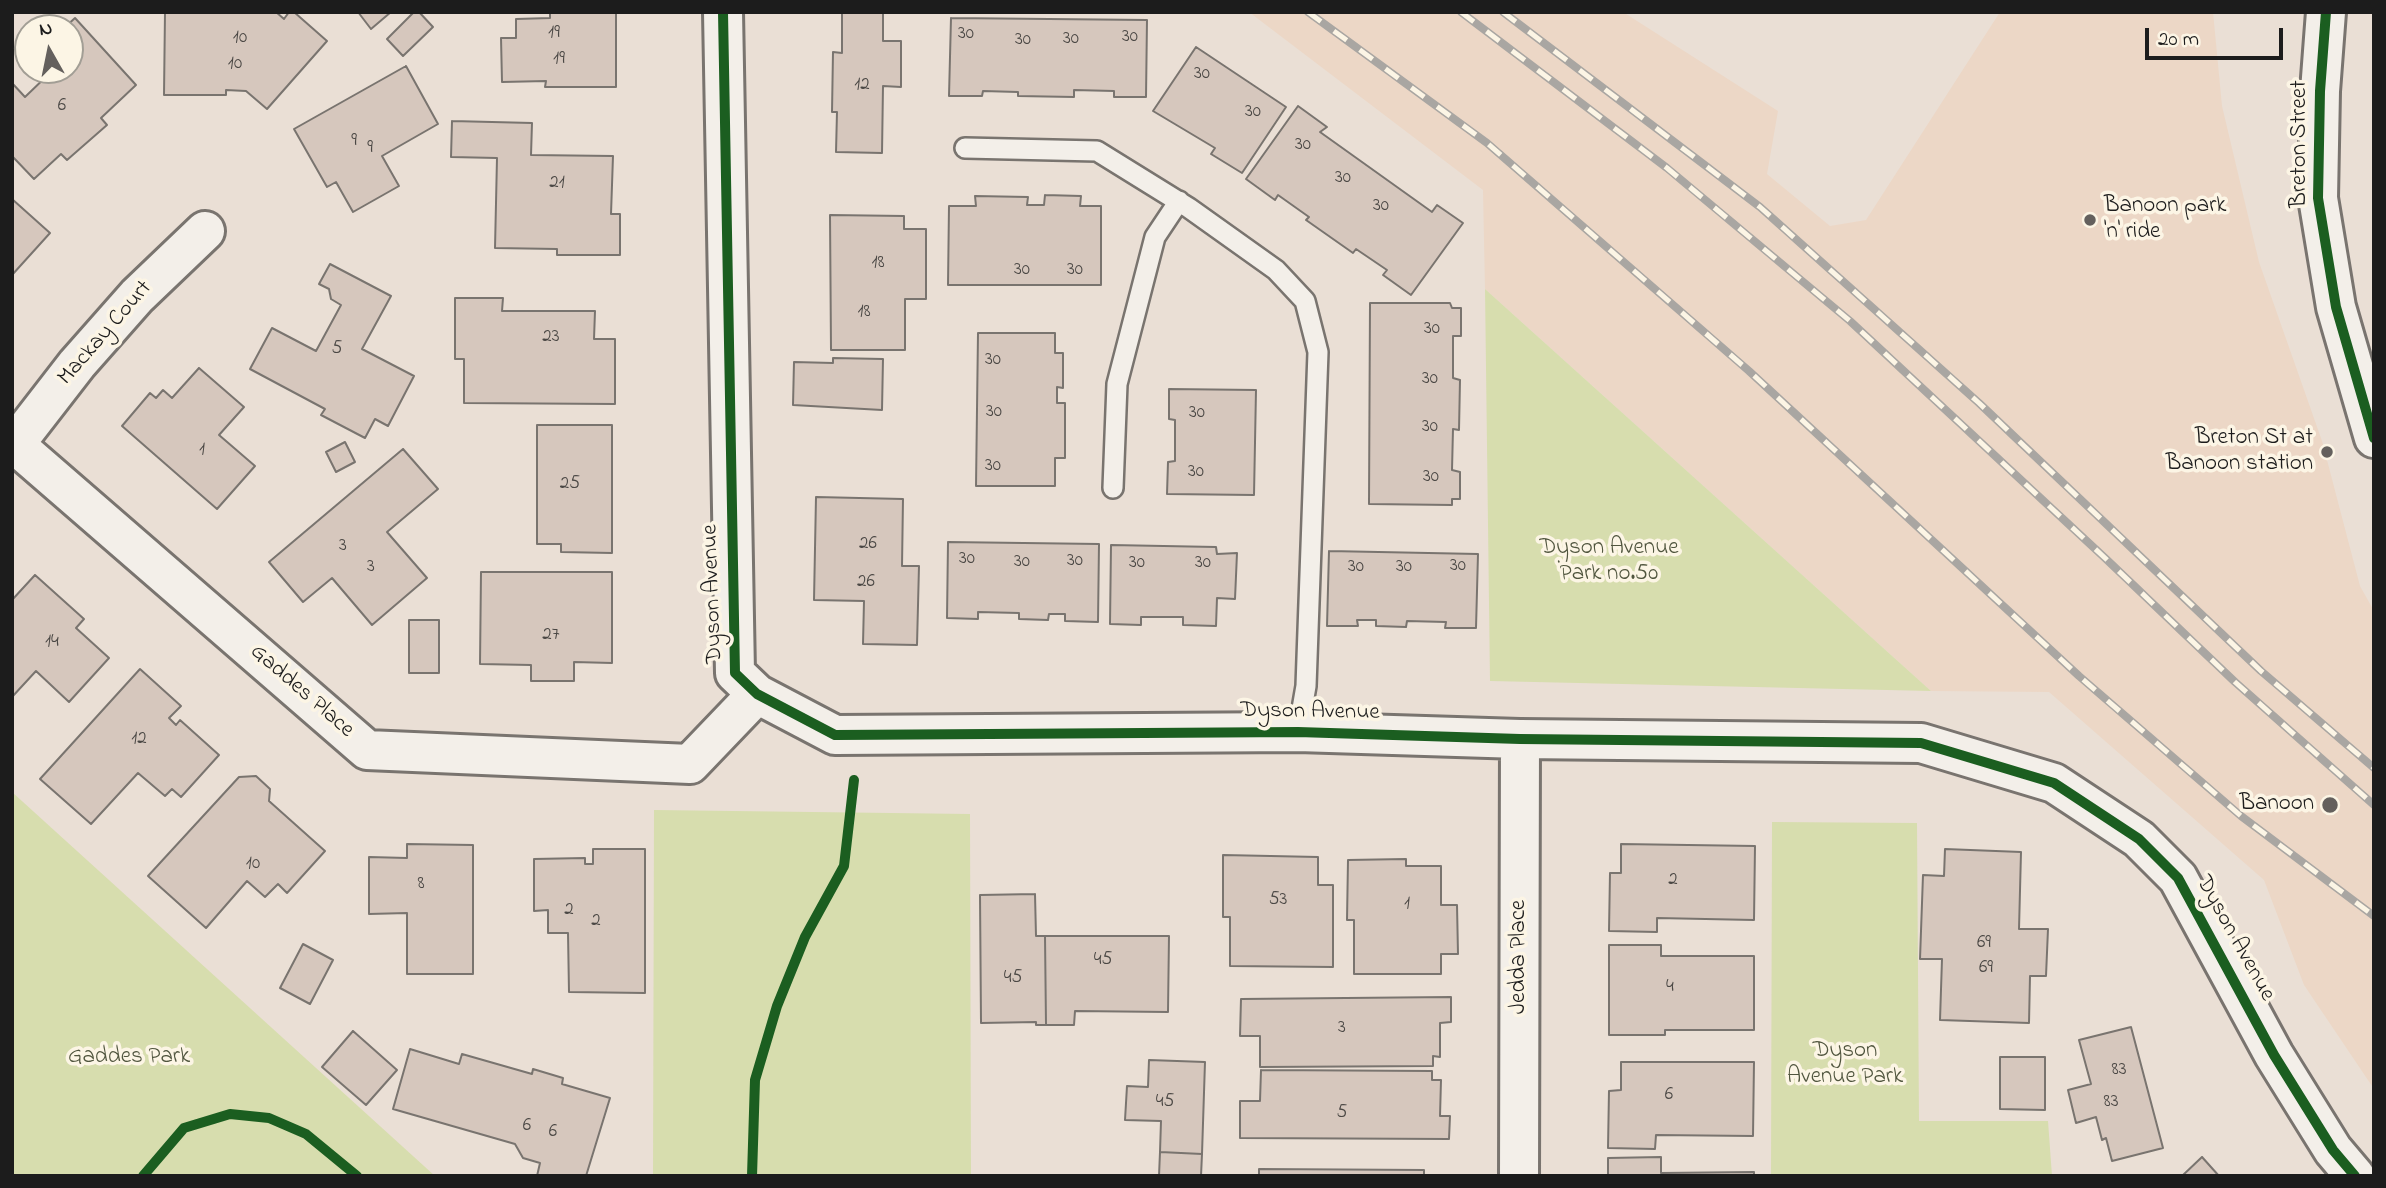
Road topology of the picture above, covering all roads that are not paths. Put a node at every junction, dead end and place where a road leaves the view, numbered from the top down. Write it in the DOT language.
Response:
graph roads {
  1 [pos="723,12"];
  2 [pos="2326,12"];
  3 [pos="965,148"];
  4 [pos="1179,201"];
  5 [pos="205,231"];
  6 [pos="2374,438"];
  7 [pos="13,443"];
  8 [pos="1113,488"];
  9 [pos="757,694"];
  10 [pos="1298,732"];
  11 [pos="1520,739"];
  12 [pos="1519,1176"];
  13 [pos="2355,1176"];
  1 -- 9 [label="street, Dyson Avenue"];
  2 -- 6 [label="street, Breton Street"];
  3 -- 4 [label="lane"];
  4 -- 8 [label="lane"];
  4 -- 10 [label="lane"];
  5 -- 7 [label="street, Mackay Court"];
  7 -- 9 [label="street, Gaddes Place"];
  9 -- 10 [label="street, Dyson Avenue"];
  10 -- 11 [label="street, Dyson Avenue"];
  11 -- 12 [label="street, Jedda Place"];
  11 -- 13 [label="street, Dyson Avenue"];
}
